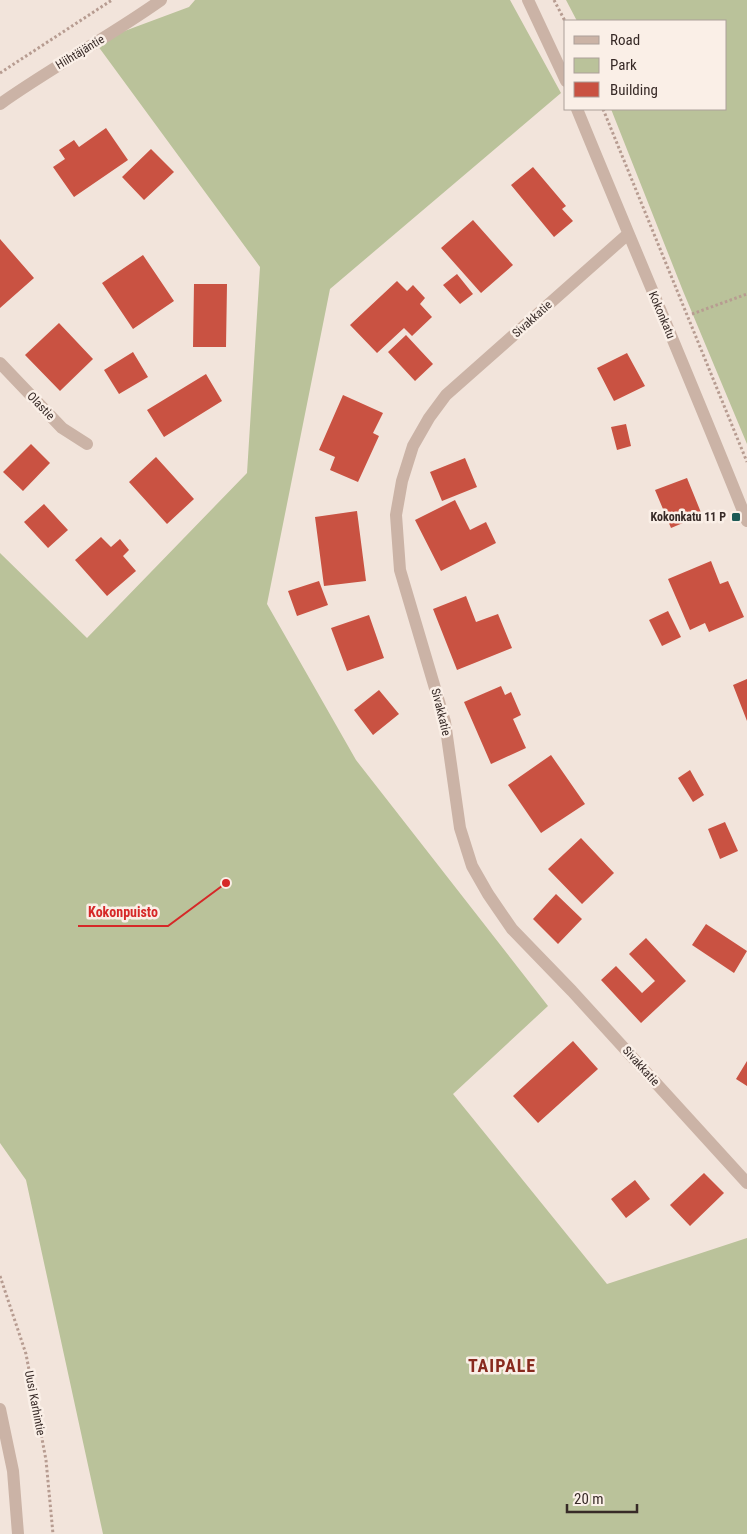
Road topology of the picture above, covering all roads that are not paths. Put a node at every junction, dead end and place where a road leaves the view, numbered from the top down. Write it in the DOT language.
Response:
graph roads {
  1 [pos="161,0"];
  2 [pos="528,0"];
  3 [pos="564,77"];
  4 [pos="0,104"];
  5 [pos="577,110"];
  6 [pos="628,234"];
  7 [pos="0,363"];
  8 [pos="87,444"];
  9 [pos="747,521"];
  10 [pos="747,1183"];
  11 [pos="0,1409"];
  12 [pos="18,1534"];
  1 -- 4 [label="street, Hiihtäjäntie"];
  2 -- 3 [label="street"];
  5 -- 6 [label="street, Kokonkatu"];
  6 -- 9 [label="street, Kokonkatu"];
  6 -- 10 [label="street, Sivakkatie"];
  7 -- 8 [label="street, Olastie"];
  11 -- 12 [label="street"];
}
